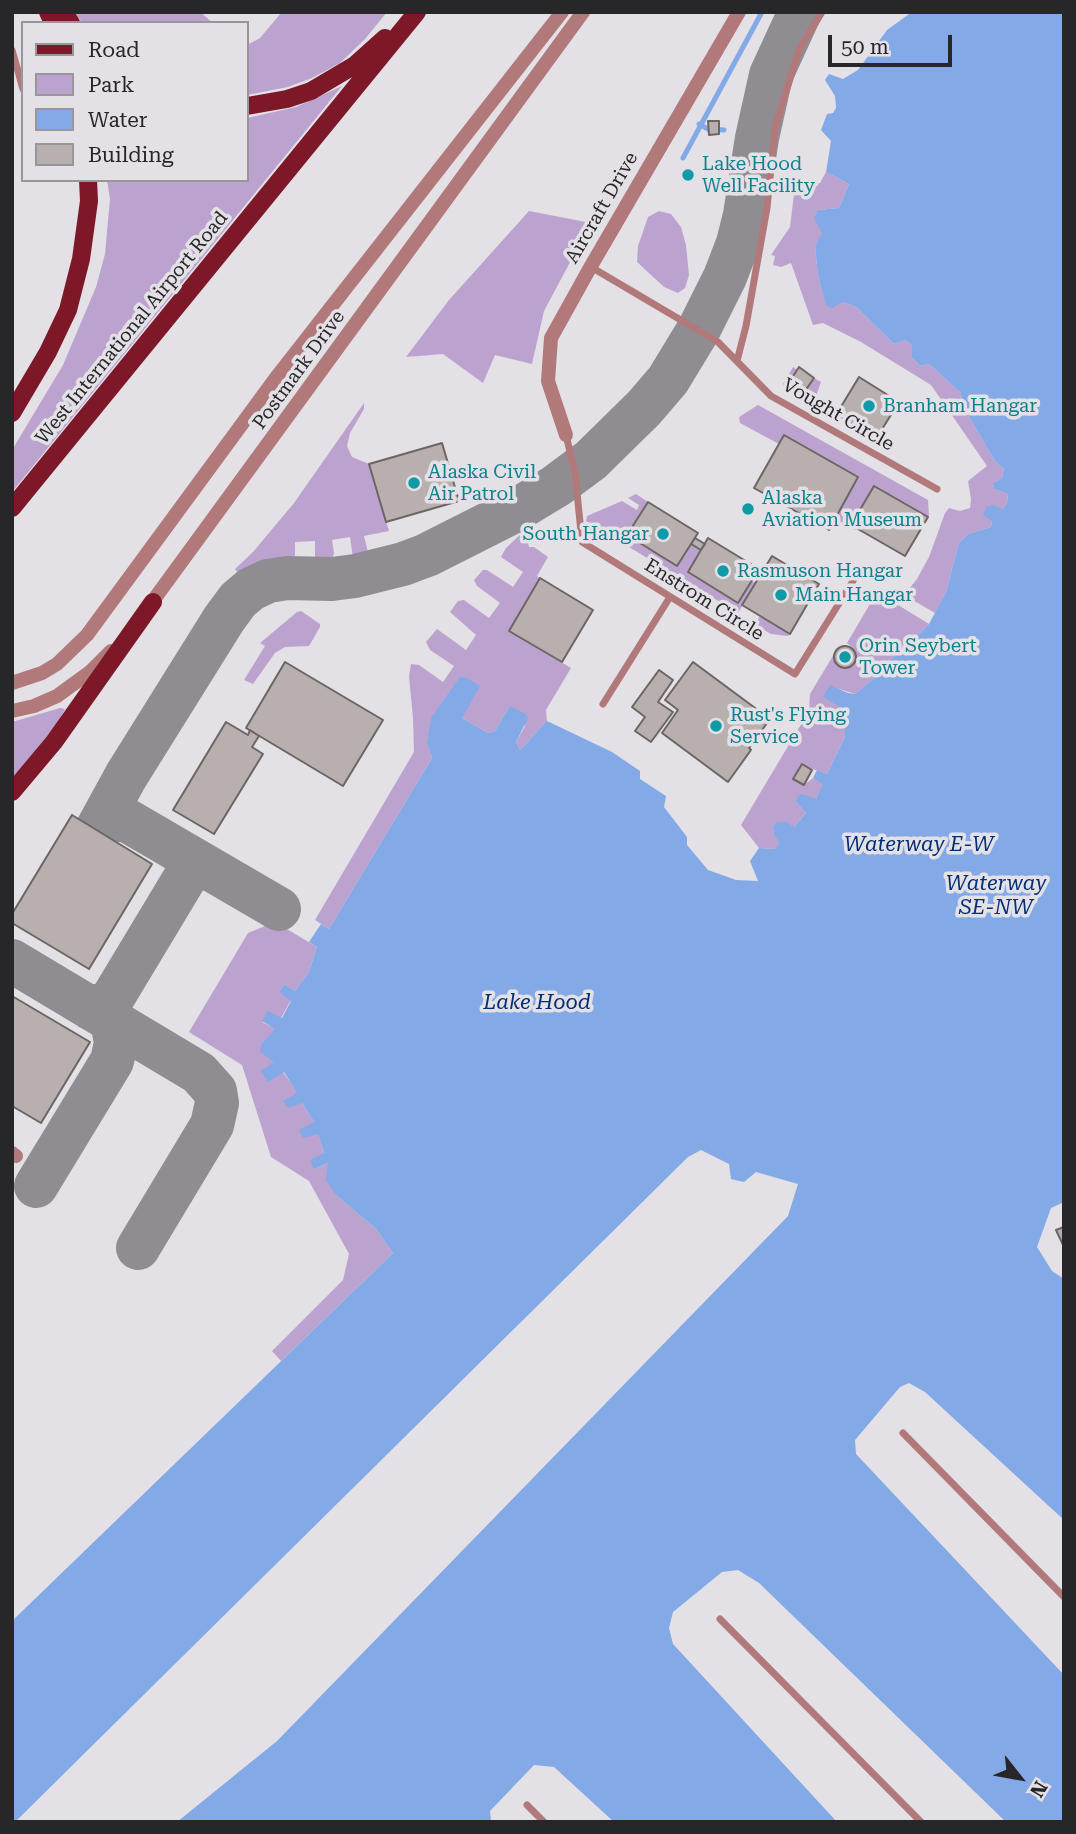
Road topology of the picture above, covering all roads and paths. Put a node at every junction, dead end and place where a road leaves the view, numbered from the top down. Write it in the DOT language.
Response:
graph roads {
  1 [pos="411,12"];
  2 [pos="417,12"];
  3 [pos="562,12"];
  4 [pos="583,12"];
  5 [pos="739,12"];
  6 [pos="822,12"];
  7 [pos="12,50"];
  8 [pos="21,82"];
  9 [pos="248,106"];
  10 [pos="88,182"];
  11 [pos="591,266"];
  12 [pos="737,360"];
  13 [pos="12,413"];
  14 [pos="566,435"];
  15 [pos="937,489"];
  16 [pos="12,508"];
  17 [pos="853,581"];
  18 [pos="670,597"];
  19 [pos="153,602"];
  20 [pos="12,684"];
  21 [pos="603,704"];
  22 [pos="12,711"];
  23 [pos="12,792"];
  24 [pos="902,1433"];
  25 [pos="1064,1597"];
  26 [pos="720,1619"];
  27 [pos="527,1805"];
  28 [pos="544,1822"];
  29 [pos="920,1822"];
  1 -- 9 [label="main road"];
  2 -- 16 [label="main road, West International Airport Road"];
  3 -- 20 [label="street, Postmark Drive"];
  4 -- 19 [label="street, Postmark Drive"];
  5 -- 11 [label="street, Aircraft Drive"];
  6 -- 12 [label="lane"];
  7 -- 8 [label="lane"];
  10 -- 13 [label="main road, West International Airport Road"];
  11 -- 12 [label="lane, Vought Circle"];
  11 -- 14 [label="street, Aircraft Drive"];
  12 -- 15 [label="lane, Vought Circle"];
  14 -- 18 [label="lane, Enstrom Circle"];
  17 -- 18 [label="lane, Enstrom Circle"];
  18 -- 21 [label="lane"];
  19 -- 22 [label="street, Postmark Drive"];
  19 -- 23 [label="main road"];
  24 -- 25 [label="lane"];
  26 -- 29 [label="lane"];
  27 -- 28 [label="lane"];
}
